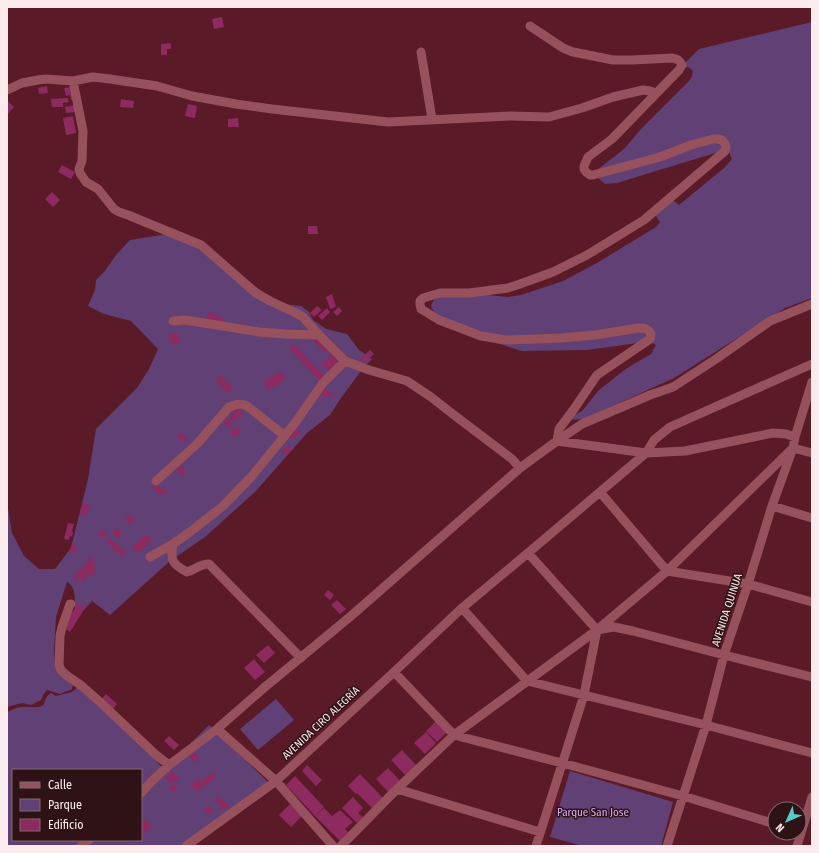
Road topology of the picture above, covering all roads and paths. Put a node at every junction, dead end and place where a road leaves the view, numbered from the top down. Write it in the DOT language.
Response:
graph roads {
  1 [pos="530,26"];
  2 [pos="421,52"];
  3 [pos="73,81"];
  4 [pos="7,90"];
  5 [pos="656,92"];
  6 [pos="432,119"];
  7 [pos="812,304"];
  8 [pos="173,321"];
  9 [pos="318,334"];
  10 [pos="345,361"];
  11 [pos="812,364"];
  12 [pos="812,384"];
  13 [pos="285,436"];
  14 [pos="795,437"];
  15 [pos="557,441"];
  16 [pos="793,448"];
  17 [pos="646,453"];
  18 [pos="812,453"];
  19 [pos="520,468"];
  20 [pos="156,481"];
  21 [pos="600,492"];
  22 [pos="772,506"];
  23 [pos="812,518"];
  24 [pos="174,544"];
  25 [pos="528,553"];
  26 [pos="150,557"];
  27 [pos="667,571"];
  28 [pos="748,584"];
  29 [pos="812,602"];
  30 [pos="71,604"];
  31 [pos="462,608"];
  32 [pos="597,630"];
  33 [pos="724,656"];
  34 [pos="301,658"];
  35 [pos="394,672"];
  36 [pos="812,678"];
  37 [pos="527,682"];
  38 [pos="584,695"];
  39 [pos="706,725"];
  40 [pos="217,729"];
  41 [pos="454,735"];
  42 [pos="812,753"];
  43 [pos="562,763"];
  44 [pos="169,765"];
  45 [pos="276,781"];
  46 [pos="397,790"];
  47 [pos="142,792"];
  48 [pos="683,796"];
  49 [pos="812,797"];
  50 [pos="807,812"];
  51 [pos="767,822"];
  52 [pos="540,832"];
  53 [pos="186,846"];
  54 [pos="333,846"];
  55 [pos="341,846"];
  56 [pos="536,846"];
  57 [pos="667,846"];
  1 -- 5 [label="street"];
  2 -- 6 [label="street"];
  3 -- 4 [label="street"];
  3 -- 6 [label="street"];
  3 -- 9 [label="street"];
  5 -- 6 [label="street"];
  5 -- 15 [label="street"];
  7 -- 15 [label="street"];
  8 -- 9 [label="street"];
  9 -- 10 [label="street"];
  10 -- 13 [label="street"];
  10 -- 19 [label="street"];
  11 -- 17 [label="street, AVENIDA CIRO ALEGRÍA"];
  12 -- 14 [label="street, AVENIDA QUINUA"];
  13 -- 20 [label="street"];
  13 -- 24 [label="street"];
  14 -- 16 [label="street, AVENIDA QUINUA"];
  14 -- 17 [label="street"];
  15 -- 17 [label="street"];
  15 -- 19 [label="street"];
  16 -- 18 [label="street"];
  16 -- 22 [label="street, AVENIDA QUINUA"];
  16 -- 27 [label="street"];
  17 -- 21 [label="street, AVENIDA CIRO ALEGRÍA"];
  19 -- 34 [label="street"];
  21 -- 25 [label="street, AVENIDA CIRO ALEGRÍA"];
  21 -- 27 [label="street"];
  22 -- 23 [label="street"];
  22 -- 28 [label="street, AVENIDA QUINUA"];
  24 -- 26 [label="street"];
  24 -- 34 [label="street"];
  25 -- 31 [label="street, AVENIDA CIRO ALEGRÍA"];
  25 -- 32 [label="street"];
  27 -- 28 [label="street"];
  27 -- 32 [label="street"];
  28 -- 29 [label="street"];
  28 -- 33 [label="street, AVENIDA QUINUA"];
  30 -- 44 [label="street"];
  31 -- 35 [label="street, AVENIDA CIRO ALEGRÍA"];
  31 -- 37 [label="street"];
  32 -- 33 [label="street"];
  32 -- 37 [label="street"];
  32 -- 38 [label="street"];
  33 -- 36 [label="street"];
  33 -- 39 [label="street, AVENIDA QUINUA"];
  34 -- 40 [label="street"];
  35 -- 41 [label="street"];
  35 -- 45 [label="street, AVENIDA CIRO ALEGRÍA"];
  37 -- 38 [label="street"];
  37 -- 41 [label="street"];
  38 -- 39 [label="street"];
  38 -- 43 [label="street"];
  39 -- 42 [label="street"];
  39 -- 48 [label="street, AVENIDA QUINUA"];
  40 -- 44 [label="street"];
  40 -- 45 [label="street"];
  41 -- 43 [label="street"];
  41 -- 46 [label="street"];
  43 -- 48 [label="street"];
  43 -- 52 [label="street"];
  44 -- 47 [label="street"];
  45 -- 53 [label="street, AVENIDA CIRO ALEGRÍA"];
  45 -- 54 [label="street"];
  46 -- 52 [label="street"];
  46 -- 55 [label="street"];
  48 -- 51 [label="street"];
  48 -- 57 [label="street, AVENIDA QUINUA"];
  49 -- 50 [label="street"];
  52 -- 56 [label="street"];
}
